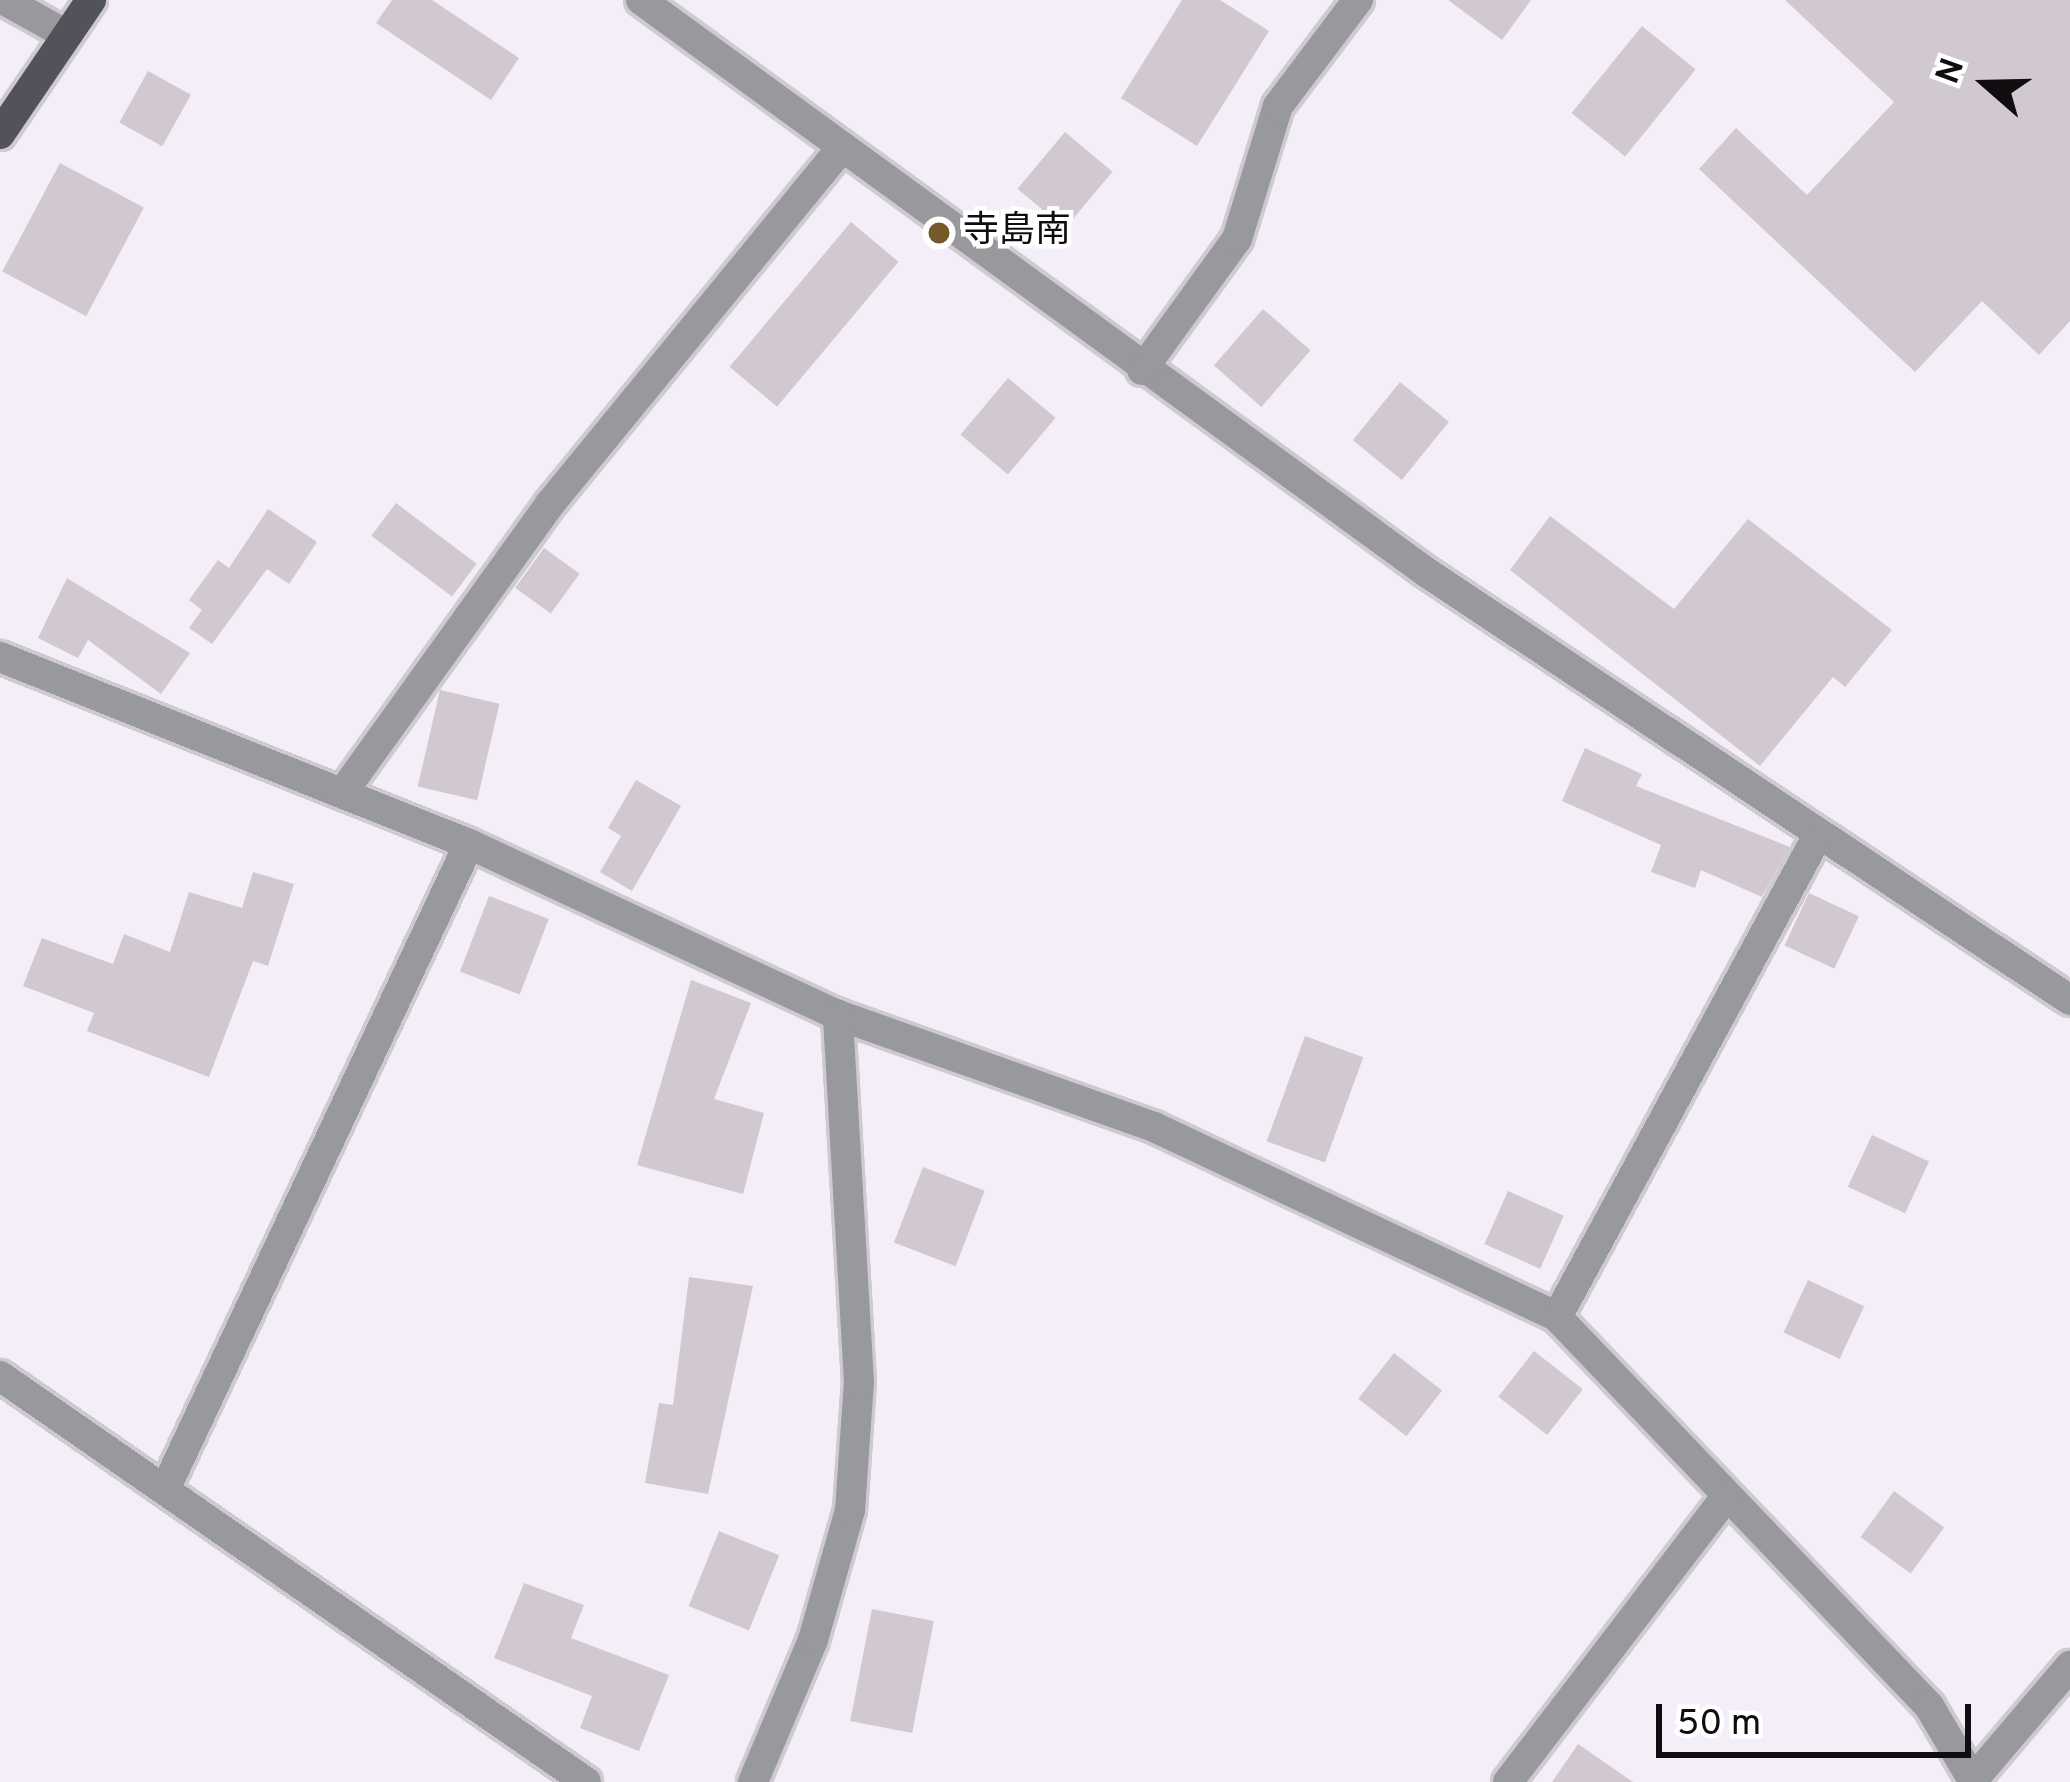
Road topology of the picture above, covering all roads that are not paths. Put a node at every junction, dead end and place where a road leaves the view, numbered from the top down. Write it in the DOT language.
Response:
graph roads {
  1 [pos="4,0"];
  2 [pos="91,0"];
  3 [pos="641,0"];
  4 [pos="1358,0"];
  5 [pos="67,35"];
  6 [pos="0,134"];
  7 [pos="841,148"];
  8 [pos="1142,370"];
  9 [pos="0,657"];
  10 [pos="343,792"];
  11 [pos="1817,837"];
  12 [pos="469,844"];
  13 [pos="2070,1000"];
  14 [pos="838,1015"];
  15 [pos="1557,1317"];
  16 [pos="0,1376"];
  17 [pos="168,1483"];
  18 [pos="1725,1498"];
  19 [pos="2070,1666"];
  20 [pos="1973,1781"];
  21 [pos="586,1782"];
  22 [pos="753,1782"];
  23 [pos="1508,1782"];
  1 -- 5 [label="street"];
  2 -- 5 [label="main road"];
  3 -- 7 [label="street"];
  4 -- 8 [label="street"];
  5 -- 6 [label="main road"];
  7 -- 8 [label="street"];
  7 -- 10 [label="street"];
  8 -- 11 [label="street"];
  9 -- 10 [label="street"];
  10 -- 12 [label="street"];
  11 -- 13 [label="street"];
  11 -- 15 [label="street"];
  12 -- 14 [label="street"];
  12 -- 17 [label="street"];
  14 -- 15 [label="street"];
  14 -- 22 [label="street"];
  15 -- 18 [label="street"];
  16 -- 17 [label="street"];
  17 -- 21 [label="street"];
  18 -- 20 [label="street"];
  18 -- 23 [label="street"];
  19 -- 20 [label="street"];
}
